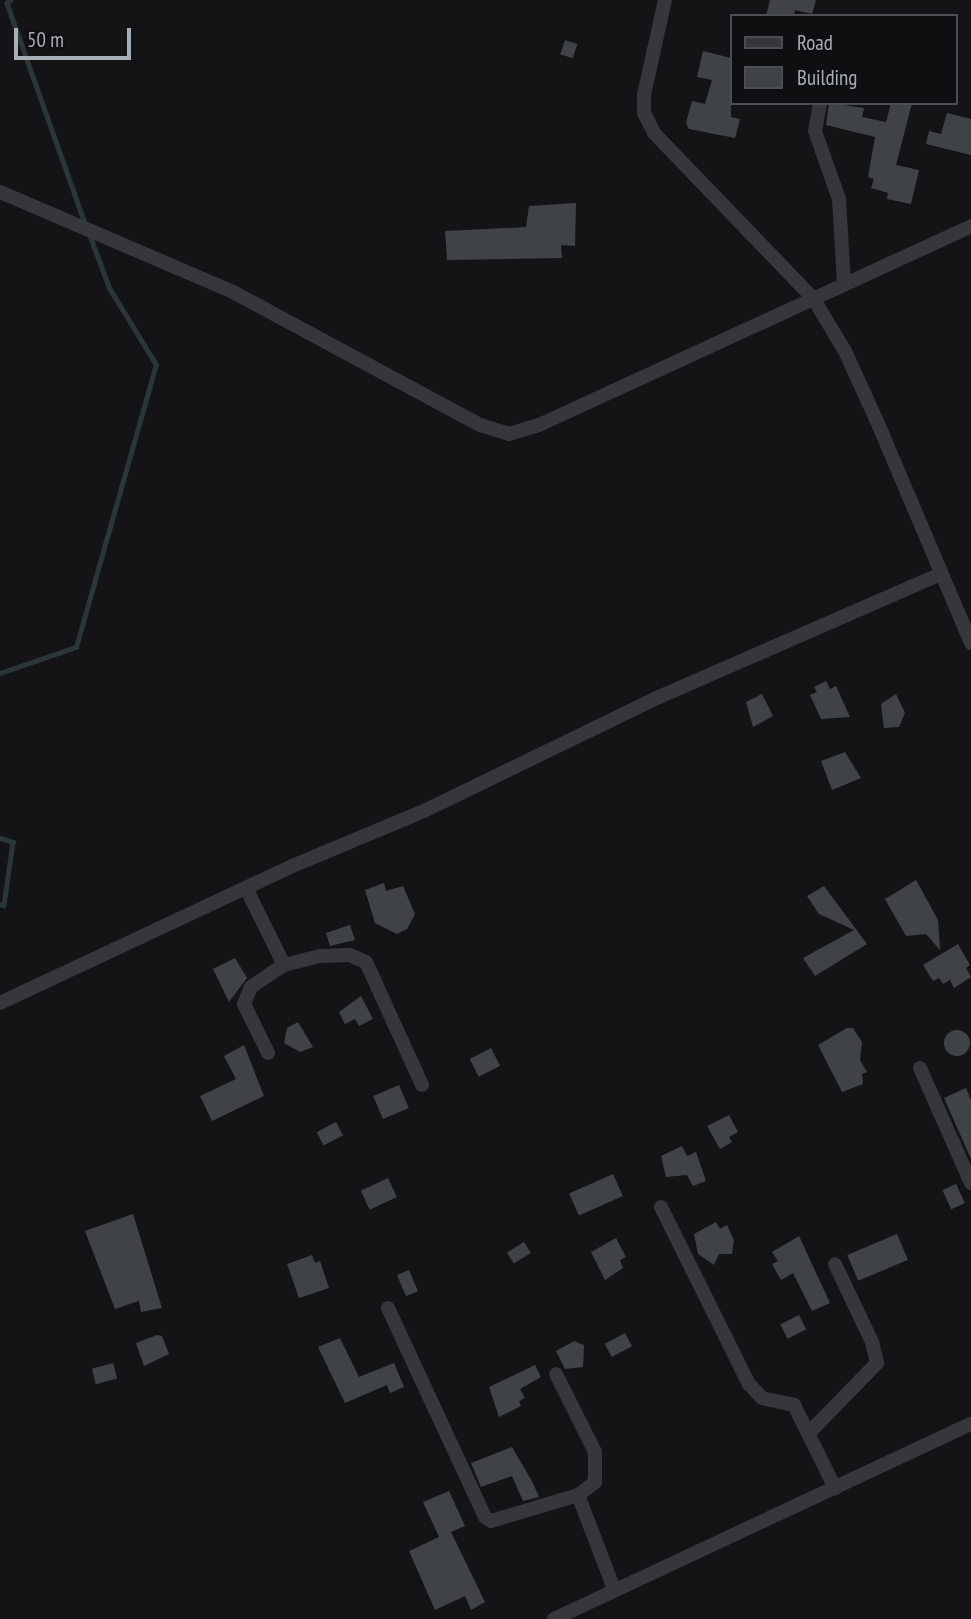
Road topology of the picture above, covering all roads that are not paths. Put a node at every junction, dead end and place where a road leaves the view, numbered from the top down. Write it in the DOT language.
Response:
graph roads {
  1 [pos="666,0"];
  2 [pos="820,105"];
  3 [pos="0,192"];
  4 [pos="971,226"];
  5 [pos="844,284"];
  6 [pos="813,298"];
  7 [pos="940,573"];
  8 [pos="971,643"];
  9 [pos="246,888"];
  10 [pos="284,965"];
  11 [pos="0,1003"];
  12 [pos="268,1053"];
  13 [pos="920,1068"];
  14 [pos="422,1084"];
  15 [pos="971,1183"];
  16 [pos="661,1207"];
  17 [pos="835,1264"];
  18 [pos="388,1308"];
  19 [pos="556,1374"];
  20 [pos="971,1423"];
  21 [pos="809,1433"];
  22 [pos="835,1488"];
  23 [pos="579,1495"];
  24 [pos="614,1589"];
  25 [pos="554,1619"];
  1 -- 6 [label="street"];
  2 -- 5 [label="street"];
  3 -- 6 [label="street"];
  4 -- 5 [label="street"];
  5 -- 6 [label="street"];
  6 -- 7 [label="street"];
  7 -- 8 [label="street"];
  7 -- 9 [label="street"];
  9 -- 10 [label="street"];
  9 -- 11 [label="street"];
  10 -- 12 [label="street"];
  10 -- 14 [label="street"];
  13 -- 15 [label="street"];
  16 -- 21 [label="street"];
  17 -- 21 [label="street"];
  18 -- 23 [label="street"];
  19 -- 23 [label="street"];
  20 -- 22 [label="street"];
  21 -- 22 [label="street"];
  22 -- 24 [label="street"];
  23 -- 24 [label="street"];
  24 -- 25 [label="street"];
}
